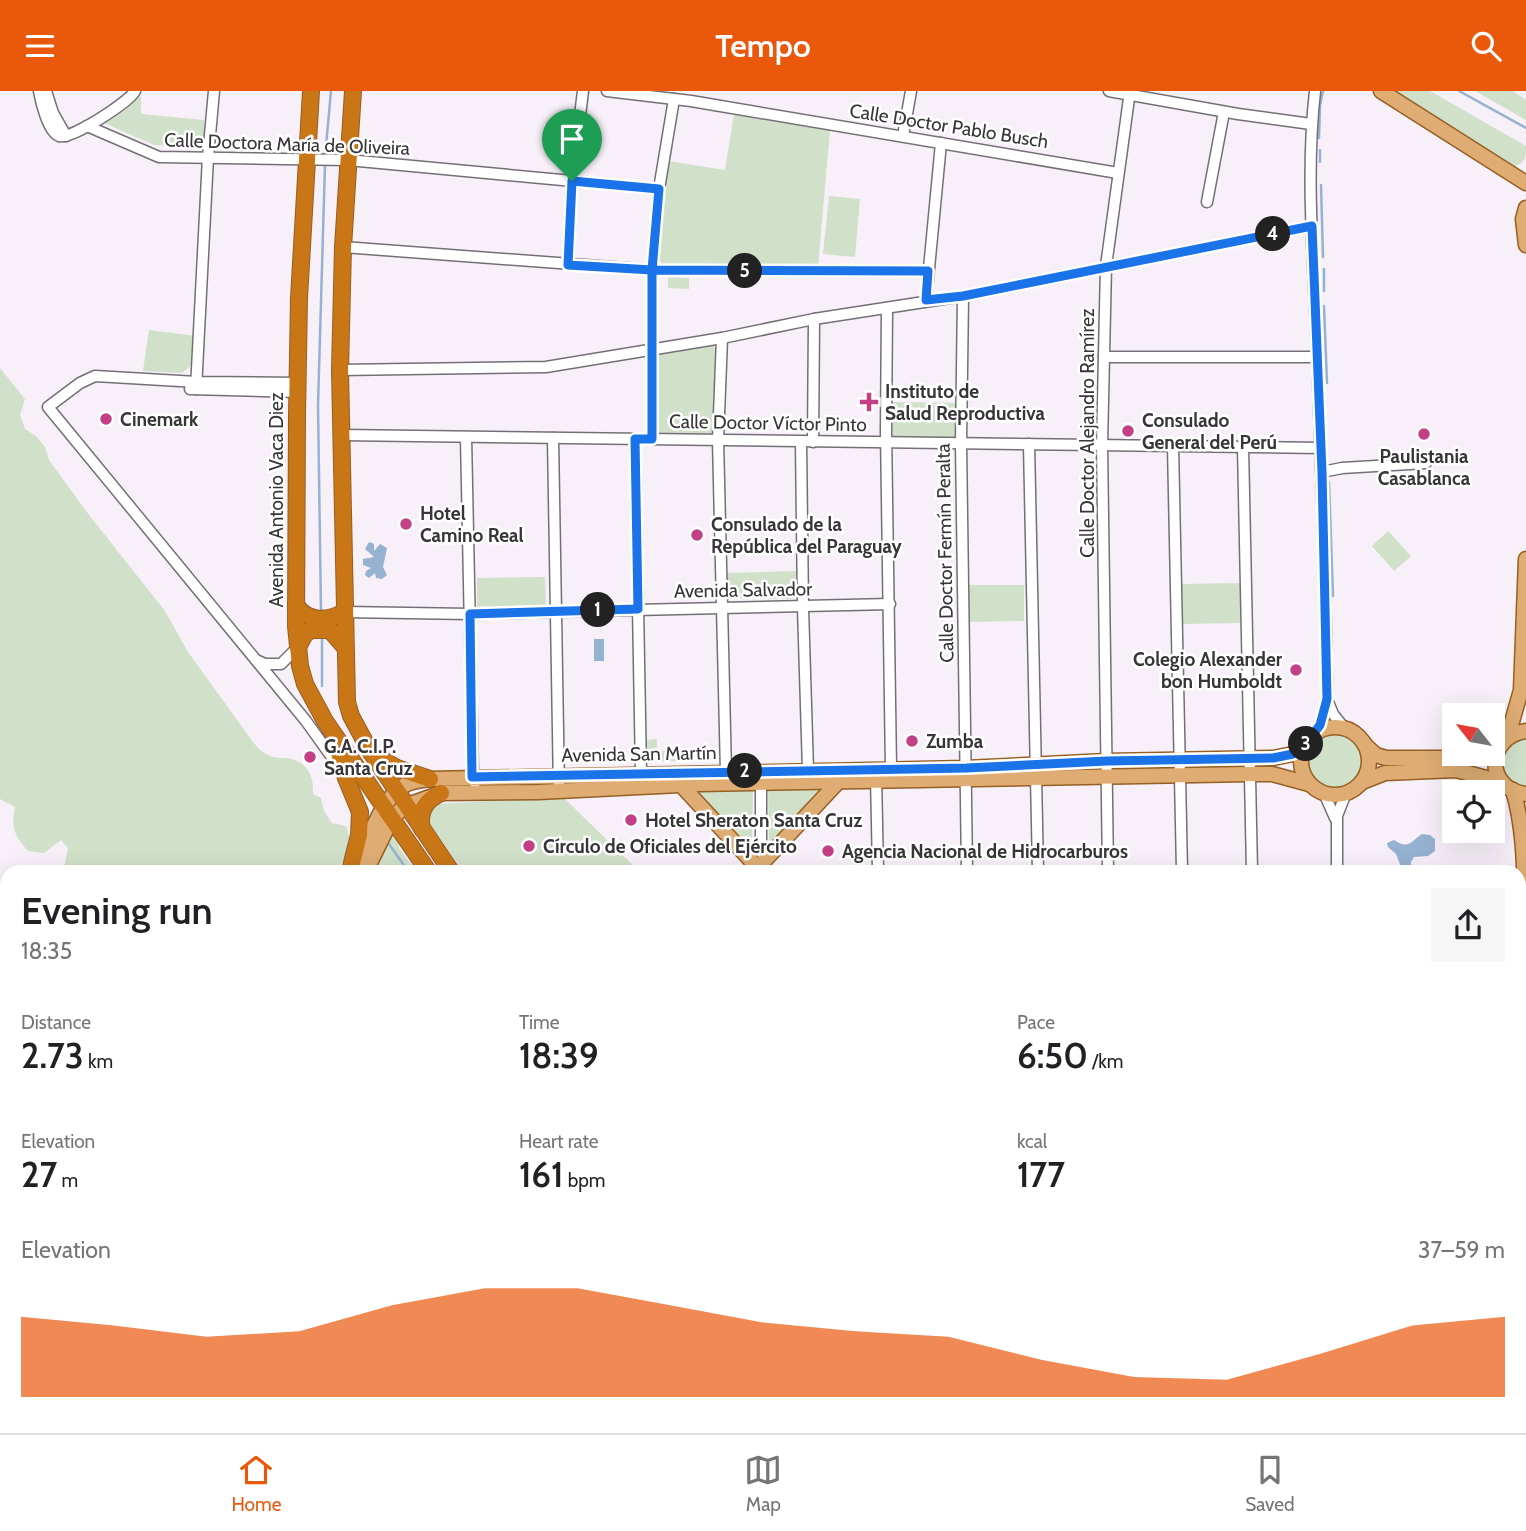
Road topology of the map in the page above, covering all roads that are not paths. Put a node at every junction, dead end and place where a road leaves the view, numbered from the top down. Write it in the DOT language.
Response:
graph roads {
  1 [pos="38,91"];
  2 [pos="46,91"];
  3 [pos="135,91"];
  4 [pos="214,91"];
  5 [pos="311,91"];
  6 [pos="353,91"];
  7 [pos="583,91"];
  8 [pos="607,91"];
  9 [pos="911,91"];
  10 [pos="1109,91"];
  11 [pos="1315,91"];
  12 [pos="1381,91"];
  13 [pos="1130,93"];
  14 [pos="692,96"];
  15 [pos="674,99"];
  16 [pos="1224,111"];
  17 [pos="1311,124"];
  18 [pos="87,126"];
  19 [pos="63,136"];
  20 [pos="904,136"];
  21 [pos="941,143"];
  22 [pos="208,157"];
  23 [pos="309,159"];
  24 [pos="343,160"];
  25 [pos="1118,173"];
  26 [pos="572,181"];
  27 [pos="1526,183"];
  28 [pos="659,189"];
  29 [pos="1207,202"];
  30 [pos="1526,208"];
  31 [pos="1312,226"];
  32 [pos="1526,245"];
  33 [pos="343,247"];
  34 [pos="568,265"];
  35 [pos="1106,266"];
  36 [pos="652,270"];
  37 [pos="928,271"];
  38 [pos="963,296"];
  39 [pos="926,300"];
  40 [pos="887,308"];
  41 [pos="814,319"];
  42 [pos="722,338"];
  43 [pos="652,349"];
  44 [pos="1104,357"];
  45 [pos="1317,358"];
  46 [pos="341,370"];
  47 [pos="196,385"];
  48 [pos="298,388"];
  49 [pos="63,424"];
  50 [pos="341,435"];
  51 [pos="466,437"];
  52 [pos="553,438"];
  53 [pos="635,439"];
  54 [pos="652,439"];
  55 [pos="718,440"];
  56 [pos="801,442"];
  57 [pos="813,442"];
  58 [pos="887,443"];
  59 [pos="961,443"];
  60 [pos="1029,444"];
  61 [pos="1102,445"];
  62 [pos="1173,446"];
  63 [pos="1243,447"];
  64 [pos="1321,448"];
  65 [pos="1426,463"];
  66 [pos="1322,472"];
  67 [pos="1526,559"];
  68 [pos="890,604"];
  69 [pos="296,605"];
  70 [pos="721,607"];
  71 [pos="803,608"];
  72 [pos="638,609"];
  73 [pos="555,611"];
  74 [pos="344,612"];
  75 [pos="470,614"];
  76 [pos="344,646"];
  77 [pos="298,647"];
  78 [pos="256,660"];
  79 [pos="1524,697"];
  80 [pos="1327,699"];
  81 [pos="306,721"];
  82 [pos="1345,729"];
  83 [pos="1526,731"];
  84 [pos="1316,732"];
  85 [pos="1505,735"];
  86 [pos="1505,740"];
  87 [pos="335,741"];
  88 [pos="1305,745"];
  89 [pos="1365,745"];
  90 [pos="370,751"];
  91 [pos="1249,758"];
  92 [pos="1442,758"];
  93 [pos="1180,767"];
  94 [pos="1496,767"];
  95 [pos="891,769"];
  96 [pos="1106,769"];
  97 [pos="808,770"];
  98 [pos="1036,771"];
  99 [pos="726,772"];
  100 [pos="641,773"];
  101 [pos="965,774"];
  102 [pos="1250,774"];
  103 [pos="557,775"];
  104 [pos="876,775"];
  105 [pos="472,777"];
  106 [pos="346,778"];
  107 [pos="701,778"];
  108 [pos="430,779"];
  109 [pos="619,781"];
  110 [pos="838,782"];
  111 [pos="1362,782"];
  112 [pos="761,784"];
  113 [pos="1309,784"];
  114 [pos="681,785"];
  115 [pos="1514,789"];
  116 [pos="397,790"];
  117 [pos="559,790"];
  118 [pos="489,792"];
  119 [pos="441,793"];
  120 [pos="1324,793"];
  121 [pos="1346,793"];
  122 [pos="405,806"];
  123 [pos="389,812"];
  124 [pos="1336,824"];
  125 [pos="422,828"];
  126 [pos="761,864"];
  127 [pos="353,865"];
  128 [pos="356,865"];
  129 [pos="368,865"];
  130 [pos="424,865"];
  131 [pos="447,865"];
  132 [pos="878,865"];
  133 [pos="967,865"];
  134 [pos="1038,865"];
  135 [pos="1108,865"];
  136 [pos="1182,865"];
  137 [pos="1252,865"];
  138 [pos="1337,865"];
  139 [pos="1523,865"];
  1 -- 19 [label="street"];
  2 -- 19 [label="street"];
  3 -- 18 [label="street"];
  4 -- 22 [label="street"];
  5 -- 23 [label="highway, Avenida Antonio Vaca Diez"];
  6 -- 24 [label="highway"];
  7 -- 26 [label="street"];
  8 -- 15 [label="street, Calle Doctor Pablo Busch"];
  9 -- 20 [label="street"];
  10 -- 13 [label="street"];
  11 -- 17 [label="street"];
  12 -- 27 [label="main road"];
  13 -- 16 [label="street"];
  13 -- 25 [label="street, Calle Doctor Alejandro Ramírez"];
  14 -- 15 [label="street, Calle Doctor Pablo Busch"];
  14 -- 20 [label="street, Calle Doctor Pablo Busch"];
  15 -- 28 [label="street"];
  16 -- 17 [label="street"];
  16 -- 29 [label="street"];
  17 -- 31 [label="street"];
  18 -- 19 [label="street"];
  18 -- 22 [label="street, Calle Doctora María de Oliveira"];
  20 -- 21 [label="street, Calle Doctor Pablo Busch"];
  21 -- 25 [label="street, Calle Doctor Pablo Busch"];
  21 -- 37 [label="street"];
  22 -- 23 [label="street, Calle Doctora María de Oliveira"];
  22 -- 47 [label="street"];
  23 -- 24 [label="street, Calle Doctora María de Oliveira"];
  23 -- 48 [label="highway, Avenida Antonio Vaca Diez"];
  24 -- 26 [label="street, Calle Doctora María de Oliveira"];
  24 -- 33 [label="highway"];
  25 -- 35 [label="street, Calle Doctor Alejandro Ramírez"];
  26 -- 28 [label="street, Calle Doctora María de Oliveira"];
  26 -- 34 [label="street"];
  28 -- 36 [label="street"];
  30 -- 32 [label="main road"];
  31 -- 35 [label="street"];
  31 -- 45 [label="street"];
  33 -- 34 [label="street"];
  33 -- 46 [label="highway"];
  34 -- 36 [label="street"];
  35 -- 38 [label="street"];
  35 -- 44 [label="street, Calle Doctor Alejandro Ramírez"];
  36 -- 37 [label="street"];
  36 -- 43 [label="street"];
  37 -- 39 [label="street"];
  38 -- 39 [label="street"];
  38 -- 59 [label="street, Calle Doctor Fermín Peralta"];
  39 -- 40 [label="street"];
  40 -- 41 [label="street"];
  40 -- 58 [label="street"];
  41 -- 42 [label="street"];
  41 -- 57 [label="street"];
  42 -- 43 [label="street"];
  42 -- 55 [label="street"];
  43 -- 46 [label="street"];
  43 -- 54 [label="street"];
  44 -- 45 [label="street"];
  44 -- 61 [label="street, Calle Doctor Alejandro Ramírez"];
  45 -- 64 [label="street"];
  46 -- 50 [label="highway"];
  47 -- 48 [label="street"];
  47 -- 49 [label="street"];
  47 -- 49 [label="street"];
  48 -- 69 [label="highway, Avenida Antonio Vaca Diez"];
  49 -- 78 [label="street"];
  50 -- 51 [label="street, Calle Doctor Víctor Pinto"];
  50 -- 74 [label="highway"];
  51 -- 52 [label="street, Calle Doctor Víctor Pinto"];
  51 -- 75 [label="street"];
  52 -- 53 [label="street, Calle Doctor Víctor Pinto"];
  52 -- 73 [label="street"];
  53 -- 54 [label="street, Calle Doctor Víctor Pinto"];
  53 -- 72 [label="street"];
  54 -- 55 [label="street, Calle Doctor Víctor Pinto"];
  55 -- 56 [label="street, Calle Doctor Víctor Pinto"];
  55 -- 70 [label="street"];
  56 -- 57 [label="street, Calle Doctor Víctor Pinto"];
  56 -- 71 [label="street"];
  57 -- 58 [label="street, Calle Doctor Víctor Pinto"];
  58 -- 59 [label="street, Calle Doctor Víctor Pinto"];
  58 -- 68 [label="street"];
  59 -- 60 [label="street, Calle Doctor Víctor Pinto"];
  59 -- 101 [label="street, Calle Doctor Fermín Peralta"];
  60 -- 61 [label="street, Calle Doctor Víctor Pinto"];
  60 -- 98 [label="street"];
  61 -- 62 [label="street, Calle Doctor Víctor Pinto"];
  61 -- 96 [label="street, Calle Doctor Alejandro Ramírez"];
  62 -- 63 [label="street, Calle Doctor Víctor Pinto"];
  62 -- 93 [label="street"];
  63 -- 64 [label="street, Calle Doctor Víctor Pinto"];
  63 -- 91 [label="street"];
  64 -- 66 [label="street"];
  65 -- 66 [label="street"];
  66 -- 80 [label="street"];
  67 -- 79 [label="main road"];
  68 -- 71 [label="street, Avenida Salvador"];
  68 -- 95 [label="street"];
  69 -- 74 [label="highway"];
  69 -- 77 [label="highway, Avenida Antonio Vaca Diez"];
  70 -- 71 [label="street, Avenida Salvador"];
  70 -- 72 [label="street, Avenida Salvador"];
  70 -- 99 [label="street"];
  71 -- 97 [label="street"];
  72 -- 73 [label="street, Avenida Salvador"];
  72 -- 100 [label="street"];
  73 -- 75 [label="street, Avenida Salvador"];
  73 -- 103 [label="street"];
  74 -- 75 [label="street, Avenida Salvador"];
  74 -- 76 [label="highway"];
  75 -- 105 [label="street"];
  76 -- 77 [label="highway"];
  76 -- 90 [label="highway"];
  77 -- 78 [label="street"];
  77 -- 87 [label="highway, Avenida Antonio Vaca Diez"];
  78 -- 81 [label="street"];
  79 -- 85 [label="main road"];
  80 -- 82 [label="street"];
  80 -- 84 [label="street"];
  81 -- 87 [label="street"];
  81 -- 106 [label="street"];
  82 -- 84 [label="main road"];
  82 -- 89 [label="main road"];
  83 -- 86 [label="main road"];
  84 -- 88 [label="main road"];
  87 -- 106 [label="highway"];
  87 -- 123 [label="highway, Avenida Antonio Vaca Diez"];
  88 -- 91 [label="main road"];
  88 -- 113 [label="main road"];
  89 -- 92 [label="main road"];
  89 -- 111 [label="main road"];
  90 -- 108 [label="highway"];
  90 -- 116 [label="highway"];
  91 -- 93 [label="main road"];
  91 -- 102 [label="street"];
  93 -- 96 [label="main road, Avenida San Martín"];
  93 -- 102 [label="main road, Avenida San Martín"];
  93 -- 136 [label="street"];
  94 -- 115 [label="main road"];
  95 -- 101 [label="main road, Avenida San Martín"];
  95 -- 104 [label="main road, Avenida San Martín"];
  96 -- 98 [label="main road, Avenida San Martín"];
  96 -- 135 [label="street, Calle Doctor Alejandro Ramírez"];
  97 -- 99 [label="main road, Avenida San Martín"];
  97 -- 104 [label="main road, Avenida San Martín"];
  98 -- 101 [label="main road, Avenida San Martín"];
  98 -- 134 [label="street"];
  99 -- 107 [label="main road, Avenida San Martín"];
  100 -- 107 [label="main road, Avenida San Martín"];
  100 -- 109 [label="main road, Avenida San Martín"];
  101 -- 104 [label="main road, Avenida San Martín"];
  101 -- 133 [label="street, Calle Doctor Fermín Peralta"];
  102 -- 113 [label="main road, Avenida San Martín"];
  102 -- 137 [label="street"];
  103 -- 105 [label="main road, Avenida San Martín"];
  103 -- 109 [label="main road, Avenida San Martín"];
  103 -- 117 [label="street"];
  104 -- 110 [label="main road, Avenida San Martín"];
  104 -- 132 [label="street"];
  105 -- 108 [label="main road, Avenida San Martín"];
  105 -- 118 [label="street"];
  106 -- 127 [label="highway"];
  107 -- 112 [label="main road, Avenida San Martín"];
  107 -- 114 [label="main road, Avenida San Martín"];
  108 -- 116 [label="main road, Avenida San Martín"];
  109 -- 114 [label="main road, Avenida San Martín"];
  109 -- 117 [label="main road, Avenida San Martín"];
  110 -- 112 [label="main road, Avenida San Martín"];
  110 -- 126 [label="main road"];
  111 -- 115 [label="main road"];
  111 -- 121 [label="main road"];
  112 -- 126 [label="street"];
  113 -- 120 [label="main road"];
  114 -- 126 [label="main road"];
  115 -- 139 [label="main road"];
  116 -- 122 [label="highway"];
  116 -- 123 [label="main road"];
  117 -- 118 [label="main road, Avenida San Martín"];
  118 -- 119 [label="main road, Avenida San Martín"];
  119 -- 122 [label="main road, Avenida San Martín"];
  119 -- 125 [label="highway"];
  120 -- 121 [label="main road"];
  120 -- 124 [label="street"];
  121 -- 124 [label="street"];
  122 -- 123 [label="main road, Avenida San Martín"];
  122 -- 125 [label="highway"];
  123 -- 128 [label="main road"];
  123 -- 129 [label="main road"];
  123 -- 130 [label="highway, Avenida Antonio Vaca Diez"];
  124 -- 138 [label="street"];
  125 -- 131 [label="highway"];
}
